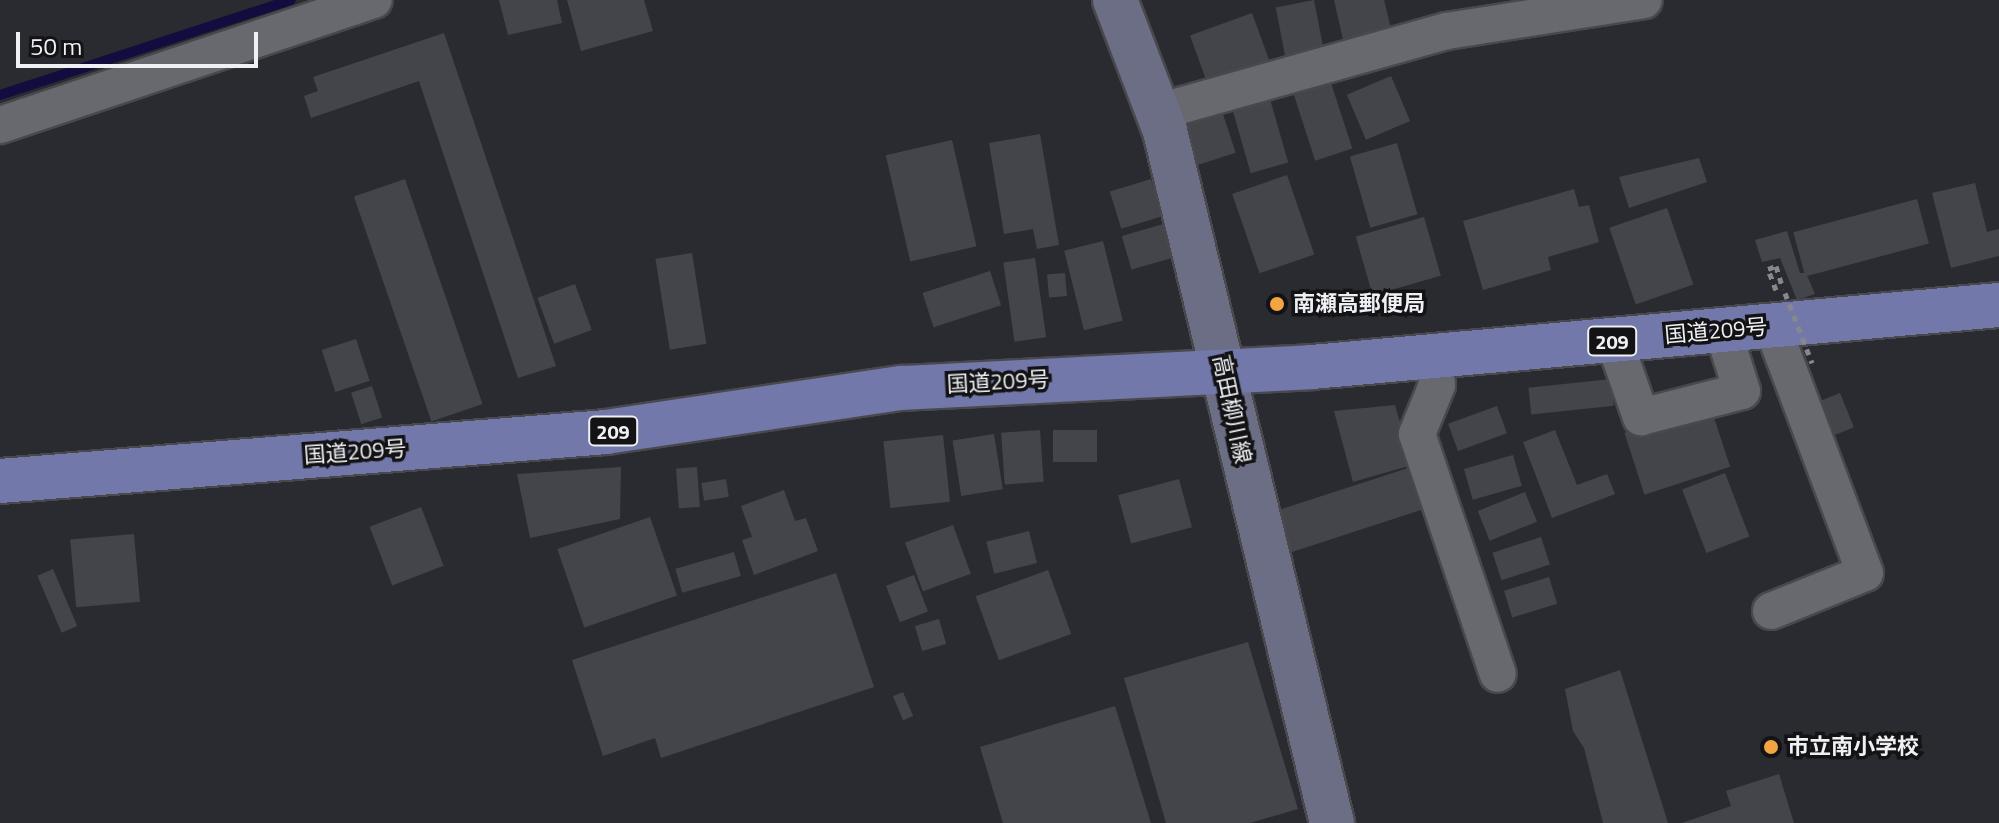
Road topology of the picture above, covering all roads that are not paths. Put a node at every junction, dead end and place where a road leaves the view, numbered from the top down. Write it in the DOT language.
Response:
graph roads {
  1 [pos="374,0"];
  2 [pos="1115,0"];
  3 [pos="1644,0"];
  4 [pos="1158,112"];
  5 [pos="0,125"];
  6 [pos="1778,305"];
  7 [pos="1999,305"];
  8 [pos="1723,331"];
  9 [pos="1614,340"];
  10 [pos="1434,356"];
  11 [pos="1224,371"];
  12 [pos="0,481"];
  13 [pos="1771,611"];
  14 [pos="1498,674"];
  15 [pos="1332,823"];
  1 -- 5 [label="street"];
  2 -- 4 [label="main road, 高田柳川線"];
  3 -- 4 [label="street"];
  4 -- 11 [label="main road, 高田柳川線"];
  6 -- 7 [label="highway, 国道209号 / 209"];
  6 -- 8 [label="highway, 国道209号 / 209"];
  6 -- 13 [label="street"];
  8 -- 9 [label="highway, 国道209号 / 209"];
  8 -- 9 [label="street"];
  9 -- 10 [label="highway, 国道209号 / 209"];
  10 -- 11 [label="highway, 国道209号 / 209"];
  10 -- 14 [label="street"];
  11 -- 12 [label="highway, 国道209号 / 209"];
  11 -- 15 [label="main road, 高田柳川線"];
}
